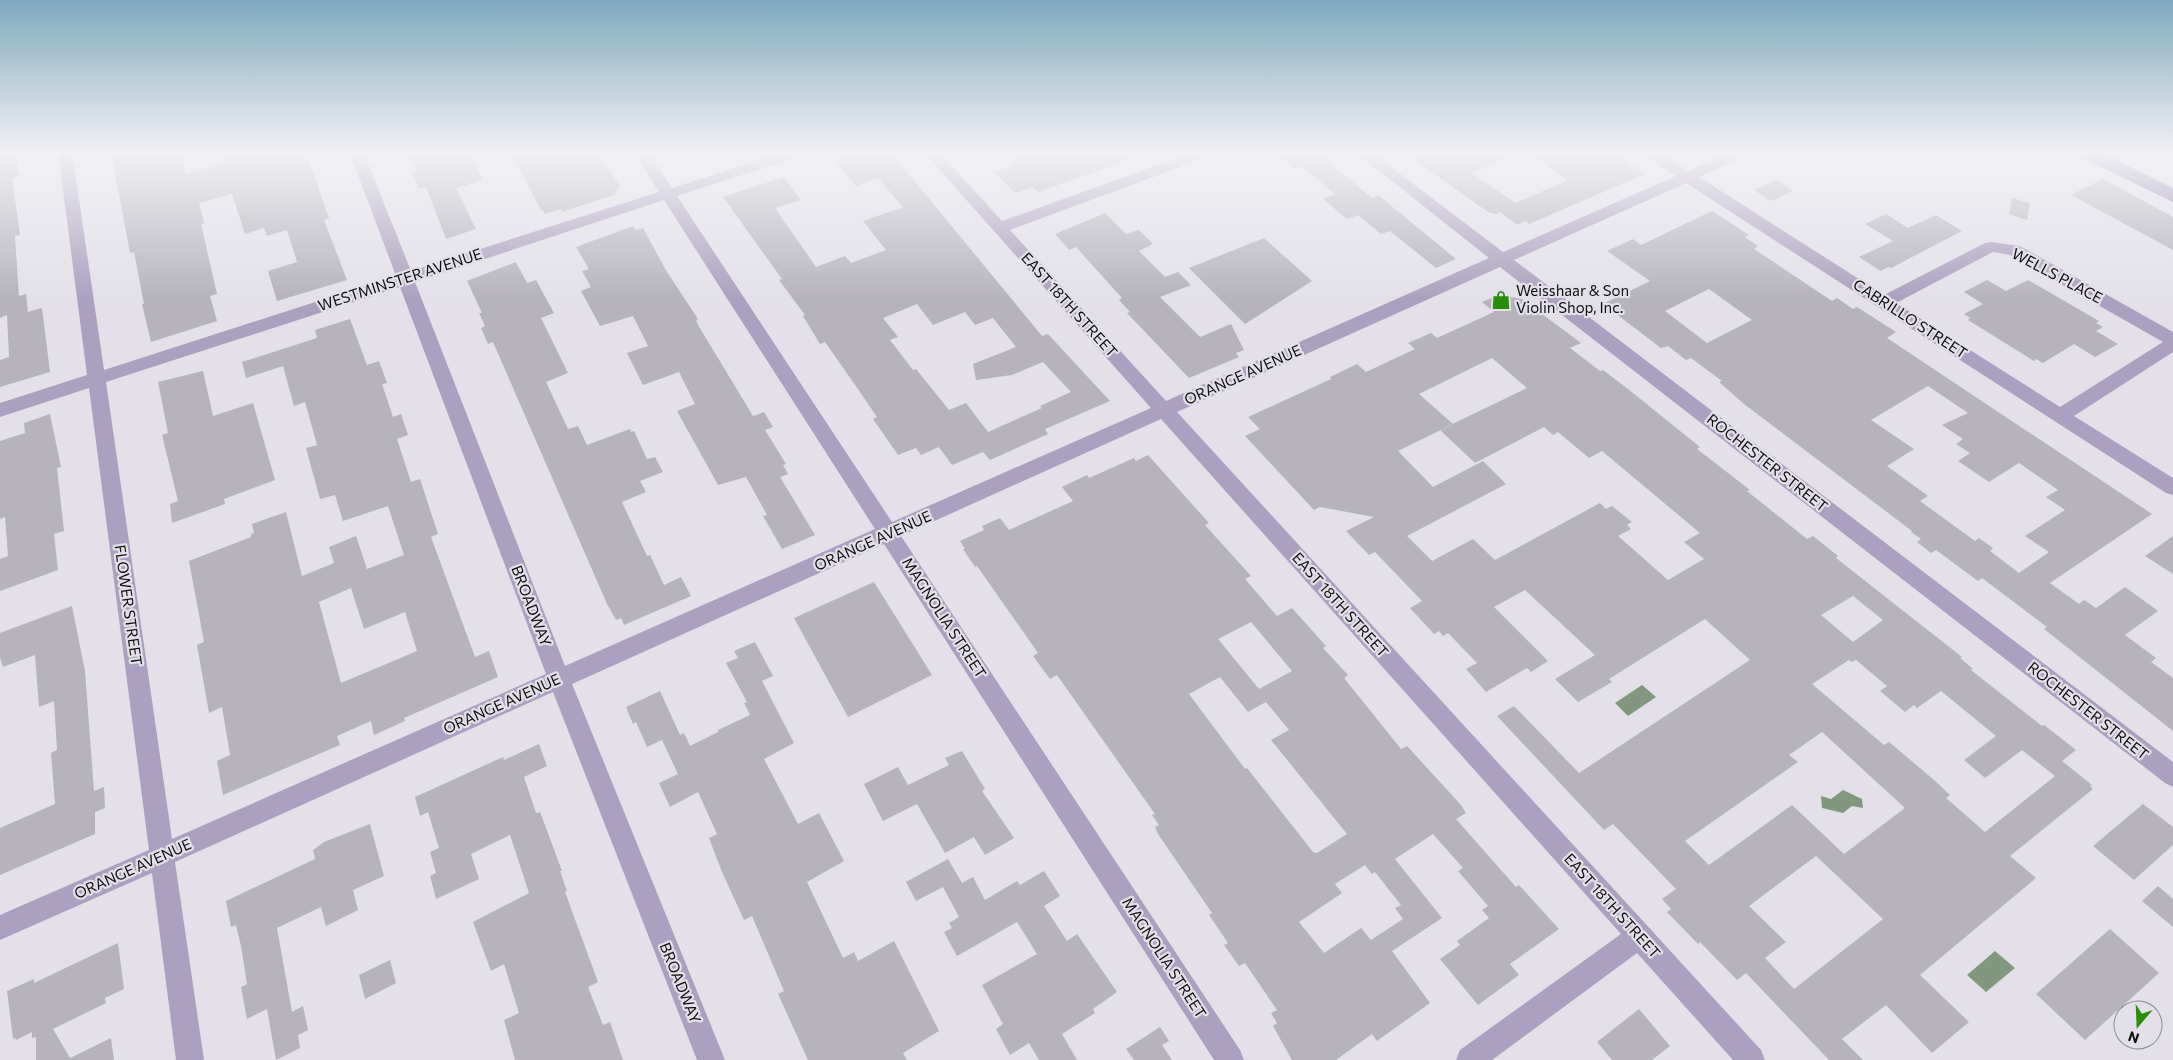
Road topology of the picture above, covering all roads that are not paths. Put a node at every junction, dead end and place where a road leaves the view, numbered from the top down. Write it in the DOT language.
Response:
graph roads {
  1 [pos="72,200"];
  2 [pos="376,200"];
  3 [pos="649,200"];
  4 [pos="673,200"];
  5 [pos="975,200"];
  6 [pos="1073,200"];
  7 [pos="1426,200"];
  8 [pos="1636,200"];
  9 [pos="1725,200"];
  10 [pos="999,228"];
  11 [pos="1503,260"];
  12 [pos="406,279"];
  13 [pos="1884,302"];
  14 [pos="2173,340"];
  15 [pos="2173,344"];
  16 [pos="98,378"];
  17 [pos="0,410"];
  18 [pos="1164,410"];
  19 [pos="2060,416"];
  20 [pos="2173,488"];
  21 [pos="889,534"];
  22 [pos="559,679"];
  23 [pos="2173,776"];
  24 [pos="162,856"];
  25 [pos="0,928"];
  26 [pos="1639,936"];
  27 [pos="190,1060"];
  28 [pos="711,1060"];
  29 [pos="1230,1060"];
  30 [pos="1470,1060"];
  31 [pos="1751,1060"];
  1 -- 16 [label="street, FLOWER STREET"];
  2 -- 12 [label="street, BROADWAY"];
  3 -- 12 [label="street, WESTMINSTER AVENUE"];
  4 -- 21 [label="street, MAGNOLIA STREET"];
  5 -- 10 [label="street, EAST 18TH STREET"];
  6 -- 10 [label="street"];
  7 -- 11 [label="street, ROCHESTER STREET"];
  8 -- 11 [label="street, ORANGE AVENUE"];
  9 -- 13 [label="street, CABRILLO STREET"];
  10 -- 18 [label="street, EAST 18TH STREET"];
  11 -- 18 [label="street, ORANGE AVENUE"];
  11 -- 23 [label="street, ROCHESTER STREET"];
  12 -- 16 [label="street, WESTMINSTER AVENUE"];
  12 -- 22 [label="street, BROADWAY"];
  13 -- 14 [label="street, WELLS PLACE"];
  13 -- 19 [label="street, CABRILLO STREET"];
  15 -- 19 [label="street"];
  16 -- 17 [label="street, WESTMINSTER AVENUE"];
  16 -- 24 [label="street, FLOWER STREET"];
  18 -- 21 [label="street, ORANGE AVENUE"];
  18 -- 26 [label="street, EAST 18TH STREET"];
  19 -- 20 [label="street, CABRILLO STREET"];
  21 -- 22 [label="street, ORANGE AVENUE"];
  21 -- 29 [label="street, MAGNOLIA STREET"];
  22 -- 24 [label="street, ORANGE AVENUE"];
  22 -- 28 [label="street, BROADWAY"];
  24 -- 25 [label="street, ORANGE AVENUE"];
  24 -- 27 [label="street, FLOWER STREET"];
  26 -- 30 [label="street"];
  26 -- 31 [label="street, EAST 18TH STREET"];
}
